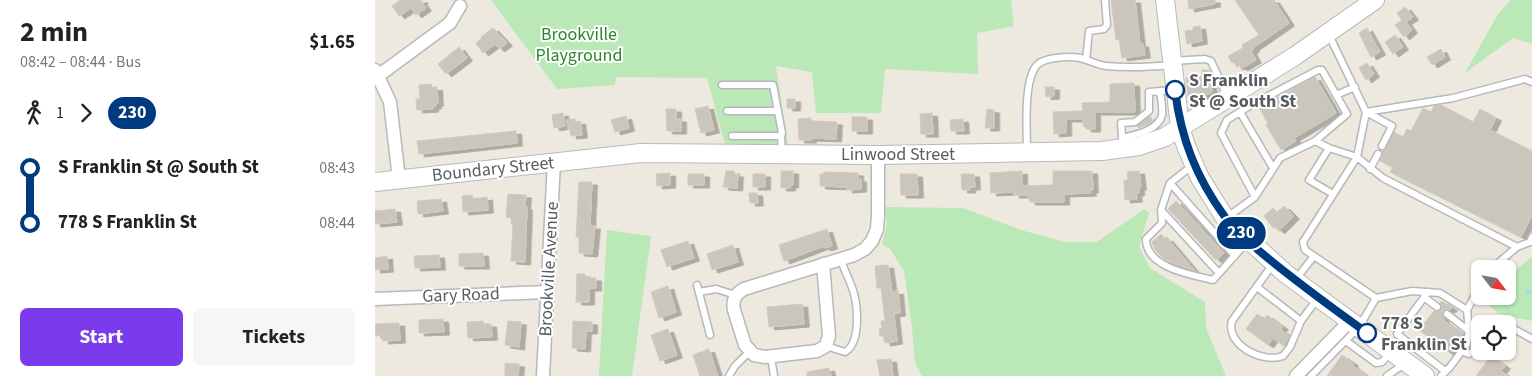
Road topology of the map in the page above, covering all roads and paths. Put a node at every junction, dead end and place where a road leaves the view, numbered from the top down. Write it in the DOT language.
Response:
graph roads {
  1 [pos="1105,0"];
  2 [pos="1165,0"];
  3 [pos="1375,0"];
  4 [pos="460,6"];
  5 [pos="1329,34"];
  6 [pos="1086,60"];
  7 [pos="1171,63"];
  8 [pos="377,73"];
  9 [pos="1532,82"];
  10 [pos="722,84"];
  11 [pos="1355,87"];
  12 [pos="1167,91"];
  13 [pos="1336,95"];
  14 [pos="1228,98"];
  15 [pos="727,111"];
  16 [pos="778,111"];
  17 [pos="1240,112"];
  18 [pos="1366,112"];
  19 [pos="1180,127"];
  20 [pos="732,136"];
  21 [pos="781,136"];
  22 [pos="1315,140"];
  23 [pos="1123,143"];
  24 [pos="1382,146"];
  25 [pos="1329,148"];
  26 [pos="1027,152"];
  27 [pos="782,154"];
  28 [pos="1377,154"];
  29 [pos="611,155"];
  30 [pos="878,155"];
  31 [pos="1357,157"];
  32 [pos="554,162"];
  33 [pos="1194,164"];
  34 [pos="1273,168"];
  35 [pos="1370,168"];
  36 [pos="399,179"];
  37 [pos="375,182"];
  38 [pos="1170,183"];
  39 [pos="1333,194"];
  40 [pos="1255,197"];
  41 [pos="1165,212"];
  42 [pos="1225,218"];
  43 [pos="1532,237"];
  44 [pos="1249,241"];
  45 [pos="1517,247"];
  46 [pos="1235,256"];
  47 [pos="1314,256"];
  48 [pos="841,259"];
  49 [pos="1502,260"];
  50 [pos="1273,263"];
  51 [pos="823,264"];
  52 [pos="1219,273"];
  53 [pos="1295,280"];
  54 [pos="697,285"];
  55 [pos="1257,286"];
  56 [pos="548,292"];
  57 [pos="699,292"];
  58 [pos="1426,294"];
  59 [pos="736,295"];
  60 [pos="1319,298"];
  61 [pos="1376,298"];
  62 [pos="375,300"];
  63 [pos="1471,303"];
  64 [pos="1437,307"];
  65 [pos="1467,310"];
  66 [pos="1447,314"];
  67 [pos="1301,321"];
  68 [pos="1354,324"];
  69 [pos="1516,330"];
  70 [pos="1469,331"];
  71 [pos="710,335"];
  72 [pos="1532,339"];
  73 [pos="1346,341"];
  74 [pos="826,346"];
  75 [pos="750,351"];
  76 [pos="1391,351"];
  77 [pos="1462,351"];
  78 [pos="1471,353"];
  79 [pos="771,357"];
  80 [pos="1417,371"];
  81 [pos="1443,373"];
  82 [pos="543,376"];
  83 [pos="729,376"];
  84 [pos="774,376"];
  85 [pos="1296,376"];
  86 [pos="1311,376"];
  87 [pos="1387,376"];
  1 -- 6 [label="lane"];
  2 -- 7 [label="main road"];
  3 -- 5 [label="main road, Linwood Street"];
  4 -- 8 [label="street"];
  5 -- 11 [label="lane"];
  5 -- 14 [label="main road, Linwood Street"];
  6 -- 7 [label="lane"];
  6 -- 26 [label="lane"];
  7 -- 12 [label="main road"];
  7 -- 14 [label="lane"];
  8 -- 36 [label="street"];
  9 -- 18 [label="lane"];
  10 -- 16 [label="lane"];
  11 -- 13 [label="lane"];
  11 -- 18 [label="lane"];
  12 -- 19 [label="main road"];
  12 -- 23 [label="lane"];
  12 -- 23 [label="lane"];
  13 -- 17 [label="lane"];
  13 -- 22 [label="lane"];
  14 -- 19 [label="main road, Linwood Street"];
  15 -- 16 [label="lane"];
  16 -- 21 [label="lane"];
  17 -- 34 [label="lane"];
  17 -- 40 [label="lane"];
  18 -- 24 [label="lane"];
  18 -- 31 [label="lane"];
  19 -- 23 [label="main road, Linwood Street"];
  19 -- 33 [label="main road"];
  20 -- 21 [label="lane"];
  21 -- 27 [label="lane"];
  22 -- 25 [label="lane"];
  22 -- 34 [label="lane"];
  23 -- 26 [label="main road, Linwood Street"];
  25 -- 31 [label="lane"];
  25 -- 39 [label="lane"];
  26 -- 30 [label="main road, Linwood Street"];
  27 -- 29 [label="main road, Linwood Street"];
  27 -- 30 [label="main road, Linwood Street"];
  28 -- 35 [label="lane"];
  29 -- 32 [label="main road, Boundary Street"];
  30 -- 48 [label="street"];
  31 -- 35 [label="lane"];
  31 -- 39 [label="lane"];
  32 -- 36 [label="main road, Boundary Street"];
  32 -- 56 [label="street, Brookville Avenue"];
  33 -- 38 [label="lane"];
  33 -- 42 [label="main road"];
  34 -- 40 [label="lane"];
  35 -- 45 [label="lane"];
  36 -- 37 [label="main road, Boundary Street"];
  38 -- 41 [label="lane"];
  38 -- 46 [label="lane"];
  39 -- 47 [label="lane"];
  40 -- 42 [label="lane"];
  41 -- 52 [label="lane"];
  41 -- 52 [label="lane"];
  42 -- 44 [label="main road"];
  43 -- 45 [label="lane"];
  44 -- 46 [label="lane"];
  44 -- 50 [label="main road"];
  45 -- 49 [label="lane"];
  46 -- 52 [label="lane"];
  47 -- 53 [label="lane"];
  47 -- 61 [label="lane"];
  48 -- 51 [label="street"];
  48 -- 74 [label="lane"];
  50 -- 53 [label="main road"];
  50 -- 55 [label="lane"];
  51 -- 59 [label="street"];
  51 -- 74 [label="street"];
  53 -- 60 [label="main road"];
  54 -- 57 [label="lane"];
  55 -- 67 [label="lane"];
  55 -- 67 [label="lane"];
  56 -- 62 [label="street, Gary Road"];
  56 -- 82 [label="street, Brookville Avenue"];
  57 -- 59 [label="lane"];
  57 -- 71 [label="lane"];
  58 -- 61 [label="lane"];
  58 -- 64 [label="lane"];
  58 -- 65 [label="lane"];
  58 -- 81 [label="lane"];
  59 -- 75 [label="street"];
  60 -- 67 [label="lane"];
  60 -- 68 [label="main road"];
  61 -- 68 [label="lane"];
  63 -- 65 [label="lane"];
  65 -- 70 [label="lane"];
  66 -- 70 [label="lane"];
  68 -- 73 [label="lane"];
  68 -- 76 [label="main road"];
  68 -- 85 [label="street"];
  69 -- 72 [label="lane"];
  70 -- 77 [label="lane"];
  73 -- 76 [label="lane"];
  73 -- 86 [label="lane"];
  74 -- 79 [label="street"];
  75 -- 79 [label="street"];
  75 -- 83 [label="lane"];
  76 -- 80 [label="main road"];
  77 -- 78 [label="lane"];
  77 -- 81 [label="lane"];
  79 -- 84 [label="lane"];
  80 -- 87 [label="lane"];
}
